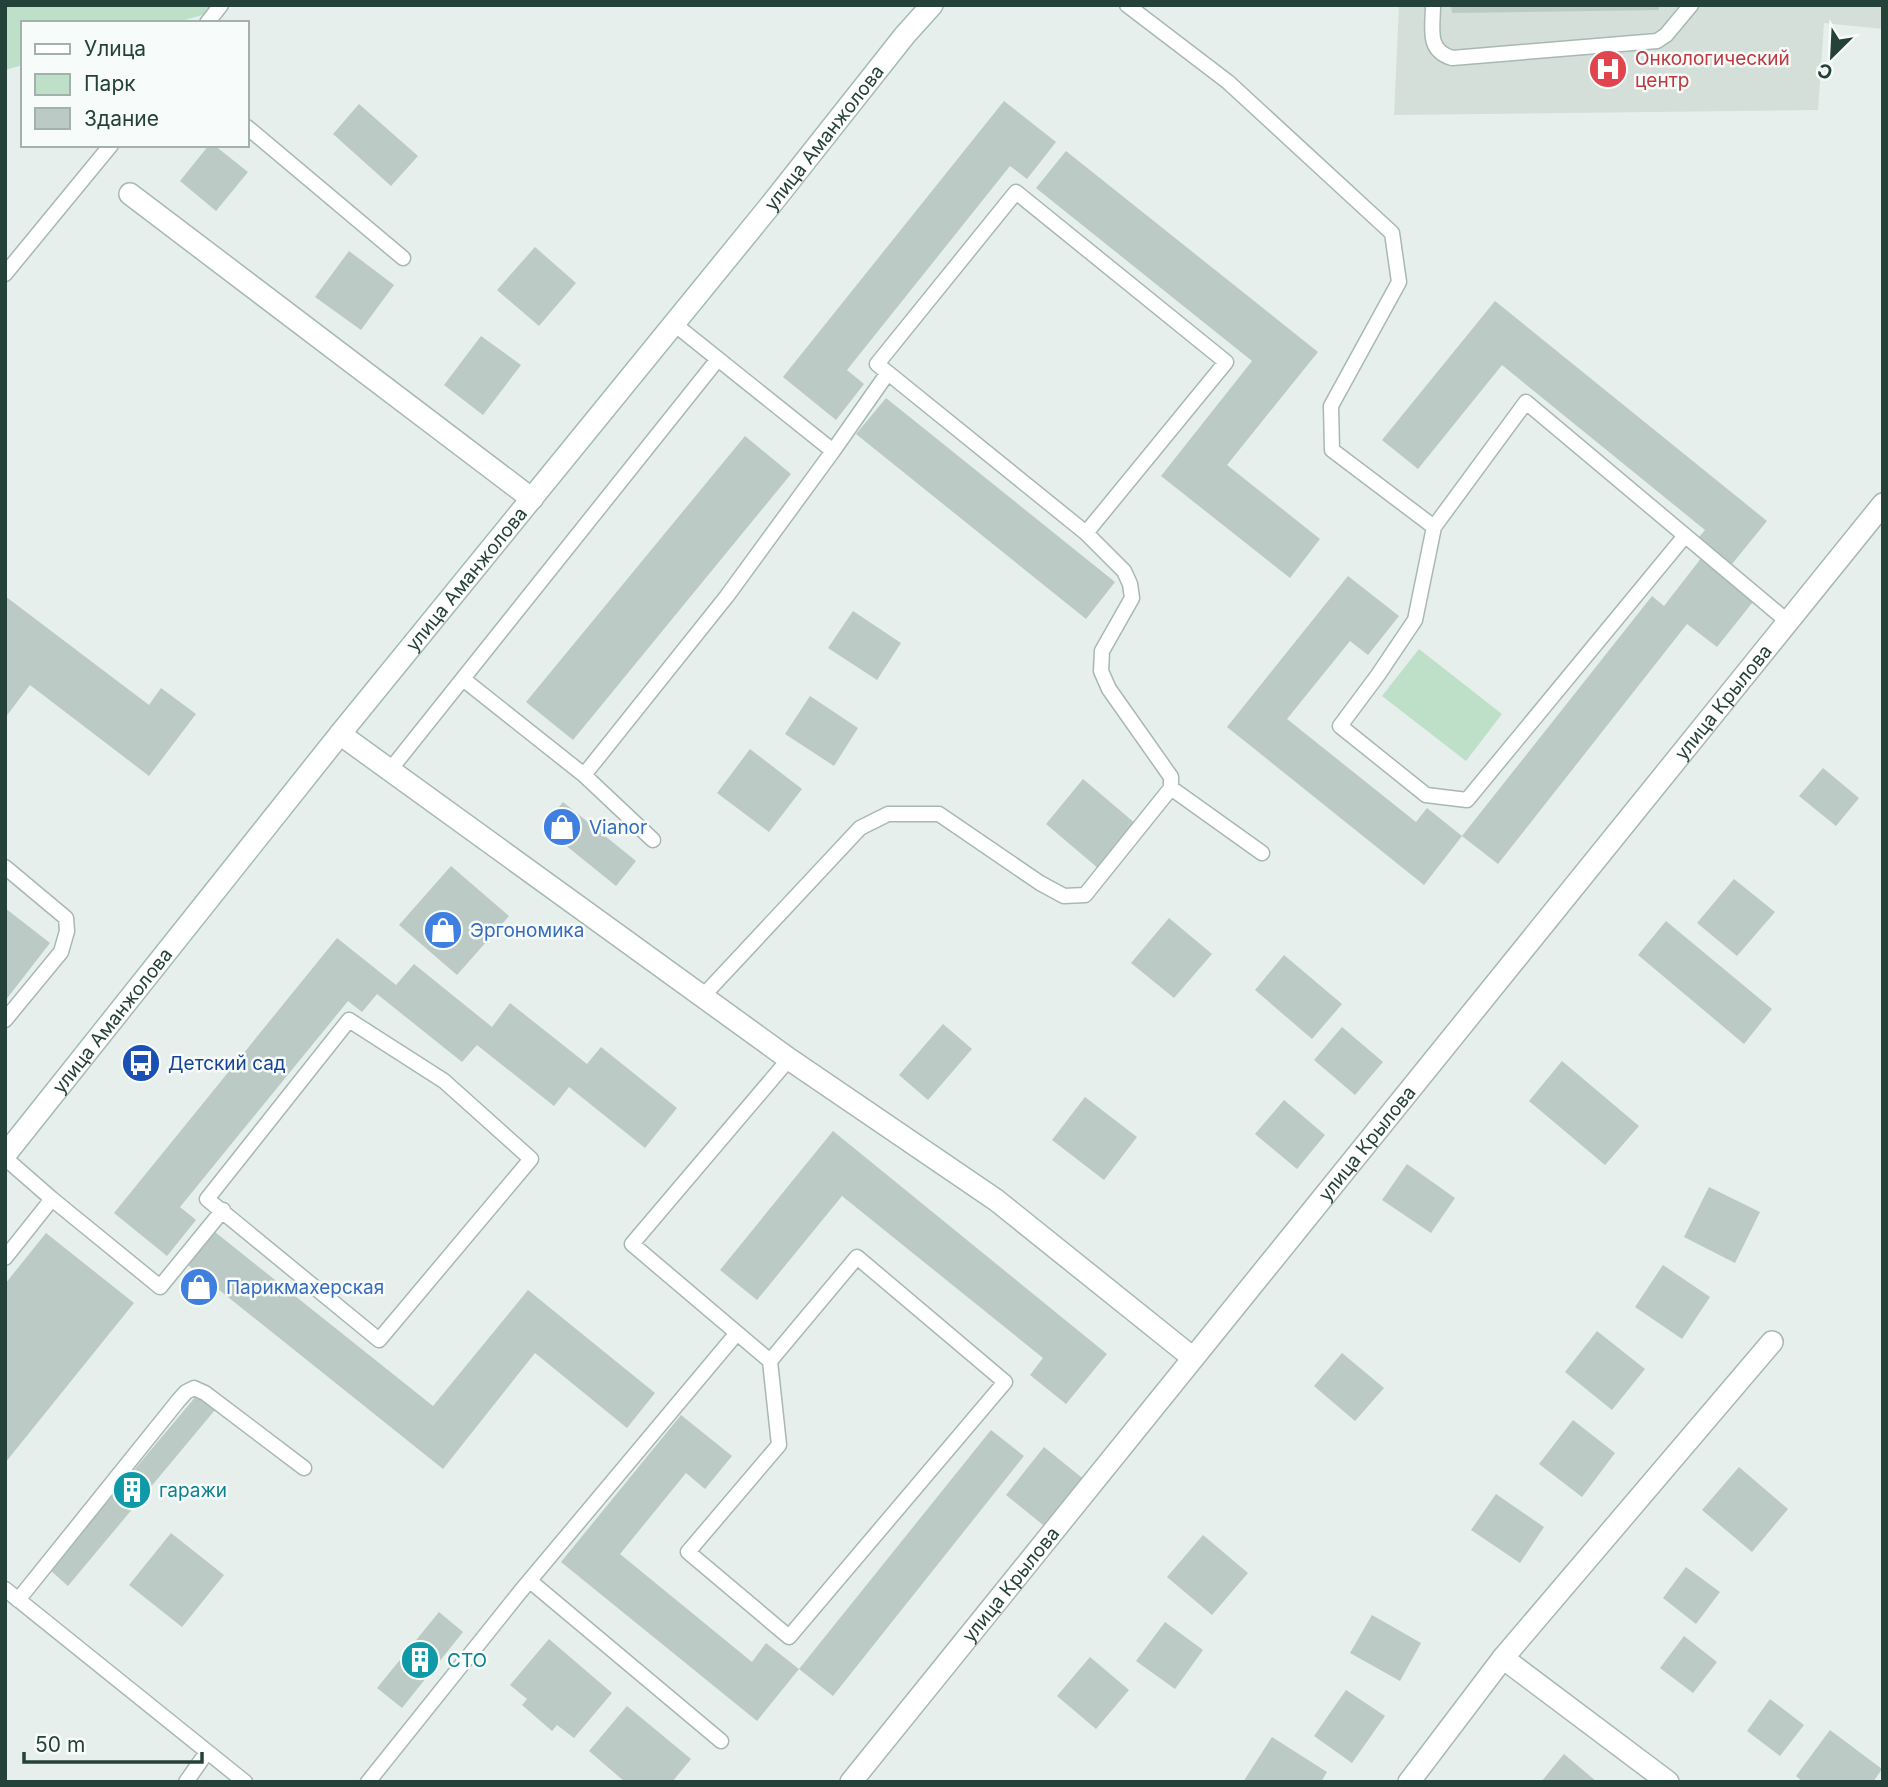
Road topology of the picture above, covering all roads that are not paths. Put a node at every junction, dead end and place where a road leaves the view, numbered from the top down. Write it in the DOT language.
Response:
graph roads {
  1 [pos="221,5"];
  2 [pos="910,5"];
  3 [pos="932,5"];
  4 [pos="1127,5"];
  5 [pos="1433,5"];
  6 [pos="1691,5"];
  7 [pos="209,21"];
  8 [pos="905,36"];
  9 [pos="248,128"];
  10 [pos="109,147"];
  11 [pos="130,194"];
  12 [pos="403,258"];
  13 [pos="5,274"];
  14 [pos="673,323"];
  15 [pos="718,359"];
  16 [pos="887,374"];
  17 [pos="833,450"];
  18 [pos="532,499"];
  19 [pos="1883,504"];
  20 [pos="1434,527"];
  21 [pos="1086,533"];
  22 [pos="1684,537"];
  23 [pos="1787,621"];
  24 [pos="463,679"];
  25 [pos="340,734"];
  26 [pos="390,770"];
  27 [pos="584,775"];
  28 [pos="1171,788"];
  29 [pos="653,840"];
  30 [pos="1262,853"];
  31 [pos="5,867"];
  32 [pos="703,996"];
  33 [pos="5,1020"];
  34 [pos="789,1059"];
  35 [pos="5,1157"];
  36 [pos="52,1199"];
  37 [pos="223,1210"];
  38 [pos="5,1258"];
  39 [pos="737,1333"];
  40 [pos="1772,1342"];
  41 [pos="1193,1358"];
  42 [pos="770,1361"];
  43 [pos="304,1468"];
  44 [pos="530,1581"];
  45 [pos="5,1589"];
  46 [pos="18,1600"];
  47 [pos="1503,1658"];
  48 [pos="722,1741"];
  49 [pos="207,1752"];
  50 [pos="186,1782"];
  51 [pos="246,1782"];
  52 [pos="368,1782"];
  53 [pos="851,1782"];
  54 [pos="1409,1782"];
  55 [pos="1668,1782"];
  1 -- 7 [label="lane"];
  2 -- 8 [label="street"];
  3 -- 8 [label="street, улица Аманжолова"];
  4 -- 20 [label="lane"];
  5 -- 6 [label="lane"];
  8 -- 14 [label="street, улица Аманжолова"];
  9 -- 12 [label="lane"];
  10 -- 13 [label="lane"];
  11 -- 18 [label="street"];
  14 -- 15 [label="lane"];
  14 -- 18 [label="street, улица Аманжолова"];
  15 -- 17 [label="lane"];
  15 -- 24 [label="lane"];
  16 -- 17 [label="lane"];
  16 -- 21 [label="lane"];
  16 -- 21 [label="lane"];
  17 -- 27 [label="lane"];
  18 -- 25 [label="street, улица Аманжолова"];
  19 -- 23 [label="street, улица Крылова"];
  20 -- 22 [label="lane"];
  20 -- 22 [label="lane"];
  21 -- 28 [label="lane"];
  22 -- 23 [label="lane"];
  23 -- 41 [label="street, улица Крылова"];
  24 -- 26 [label="lane"];
  24 -- 27 [label="lane"];
  25 -- 26 [label="street"];
  25 -- 35 [label="street, улица Аманжолова"];
  26 -- 32 [label="street"];
  27 -- 29 [label="lane"];
  28 -- 30 [label="lane"];
  28 -- 32 [label="lane"];
  31 -- 33 [label="lane"];
  32 -- 34 [label="street"];
  34 -- 39 [label="lane"];
  34 -- 41 [label="street"];
  35 -- 36 [label="lane"];
  36 -- 37 [label="lane"];
  36 -- 38 [label="lane"];
  37 -- 37 [label="lane"];
  39 -- 42 [label="lane"];
  39 -- 44 [label="lane"];
  40 -- 47 [label="street"];
  41 -- 53 [label="street, улица Крылова"];
  42 -- 42 [label="lane"];
  43 -- 46 [label="lane"];
  44 -- 48 [label="lane"];
  44 -- 52 [label="lane"];
  45 -- 46 [label="lane"];
  46 -- 49 [label="lane"];
  47 -- 54 [label="street"];
  47 -- 55 [label="street"];
  49 -- 50 [label="lane"];
  49 -- 51 [label="lane"];
}
